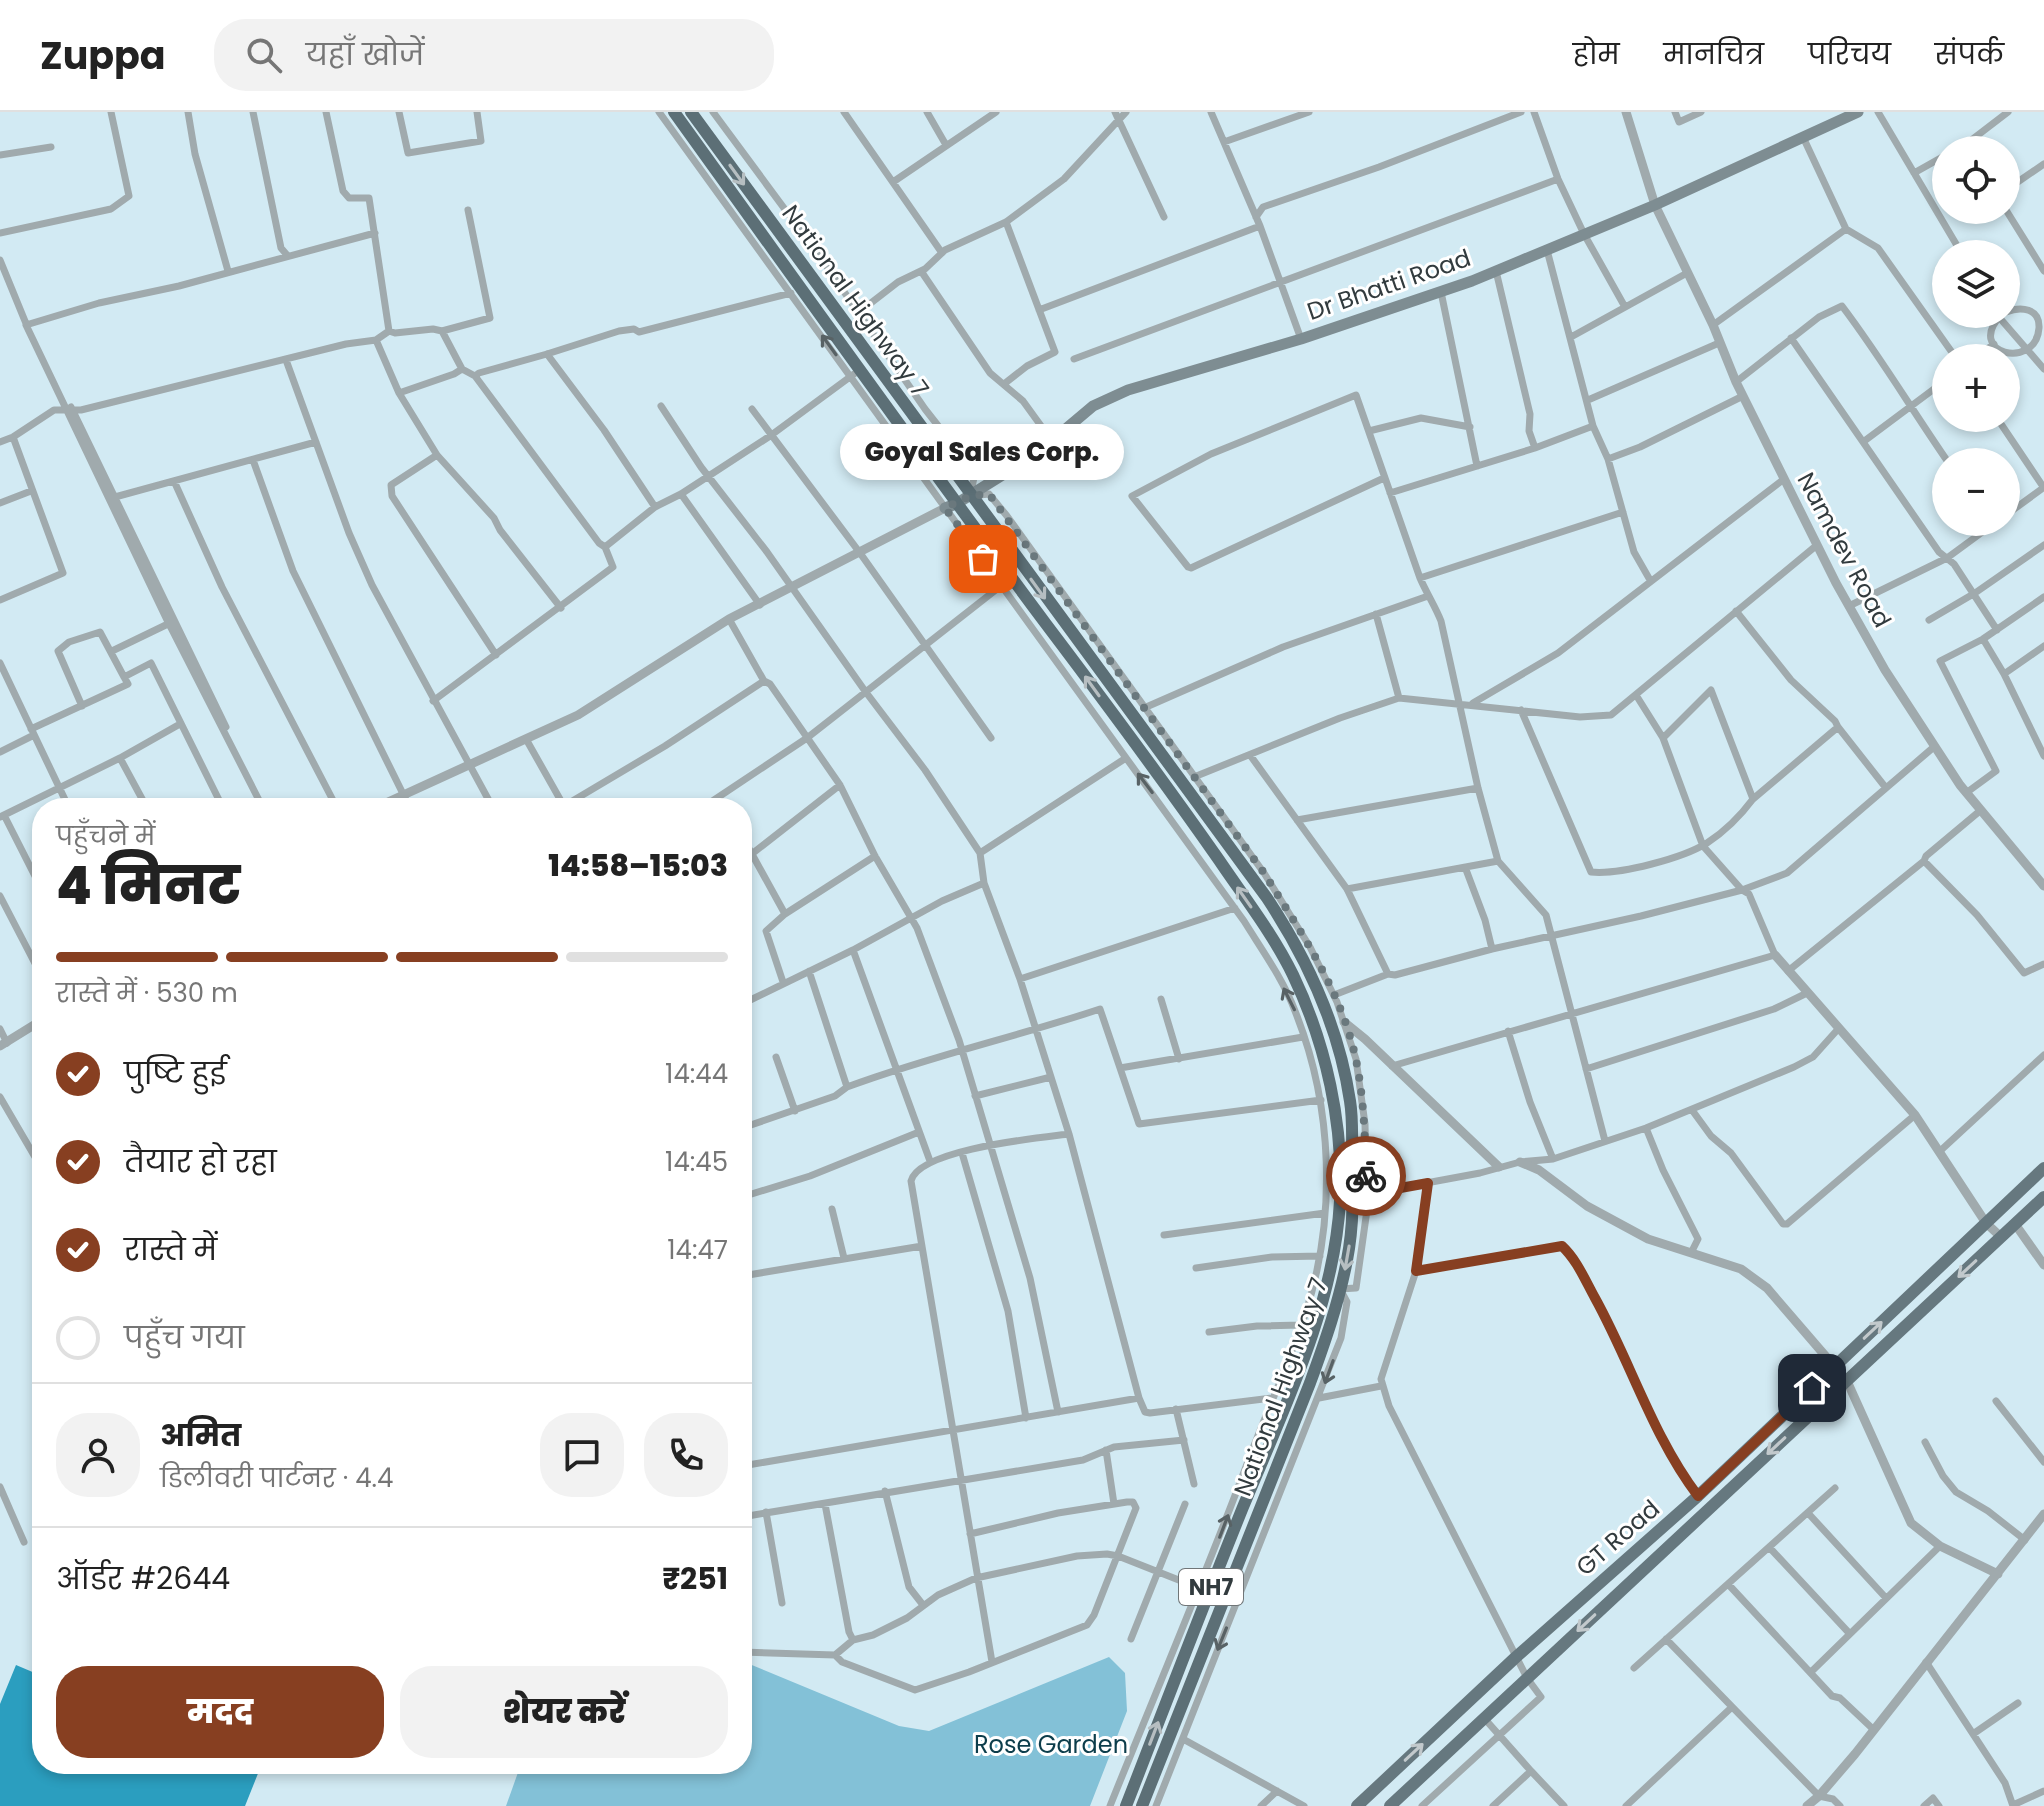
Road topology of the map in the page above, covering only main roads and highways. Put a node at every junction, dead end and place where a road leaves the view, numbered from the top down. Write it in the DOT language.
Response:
graph roads {
  1 [pos="674,112"];
  2 [pos="691,112"];
  3 [pos="1858,112"];
  4 [pos="1836,117"];
  5 [pos="970,496"];
  6 [pos="951,506"];
  7 [pos="2044,1168"];
  8 [pos="2044,1197"];
  9 [pos="1126,1806"];
  10 [pos="1142,1806"];
  11 [pos="1357,1806"];
  12 [pos="1390,1806"];
  1 -- 6 [label="highway, NH7"];
  2 -- 5 [label="highway, National Highway 7 / NH7, one-way"];
  3 -- 4 [label="main road, Dr Bhatti Road"];
  4 -- 5 [label="main road, Dr Bhatti Road"];
  5 -- 6 [label="main road, Dr Bhatti Road"];
  5 -- 10 [label="highway, National Highway 7 / NH7, one-way"];
  9 -- 6 [label="highway, NH7, one-way"];
  11 -- 7 [label="main road, GT Road, one-way"];
  8 -- 12 [label="main road, GT Road, one-way"];
}
